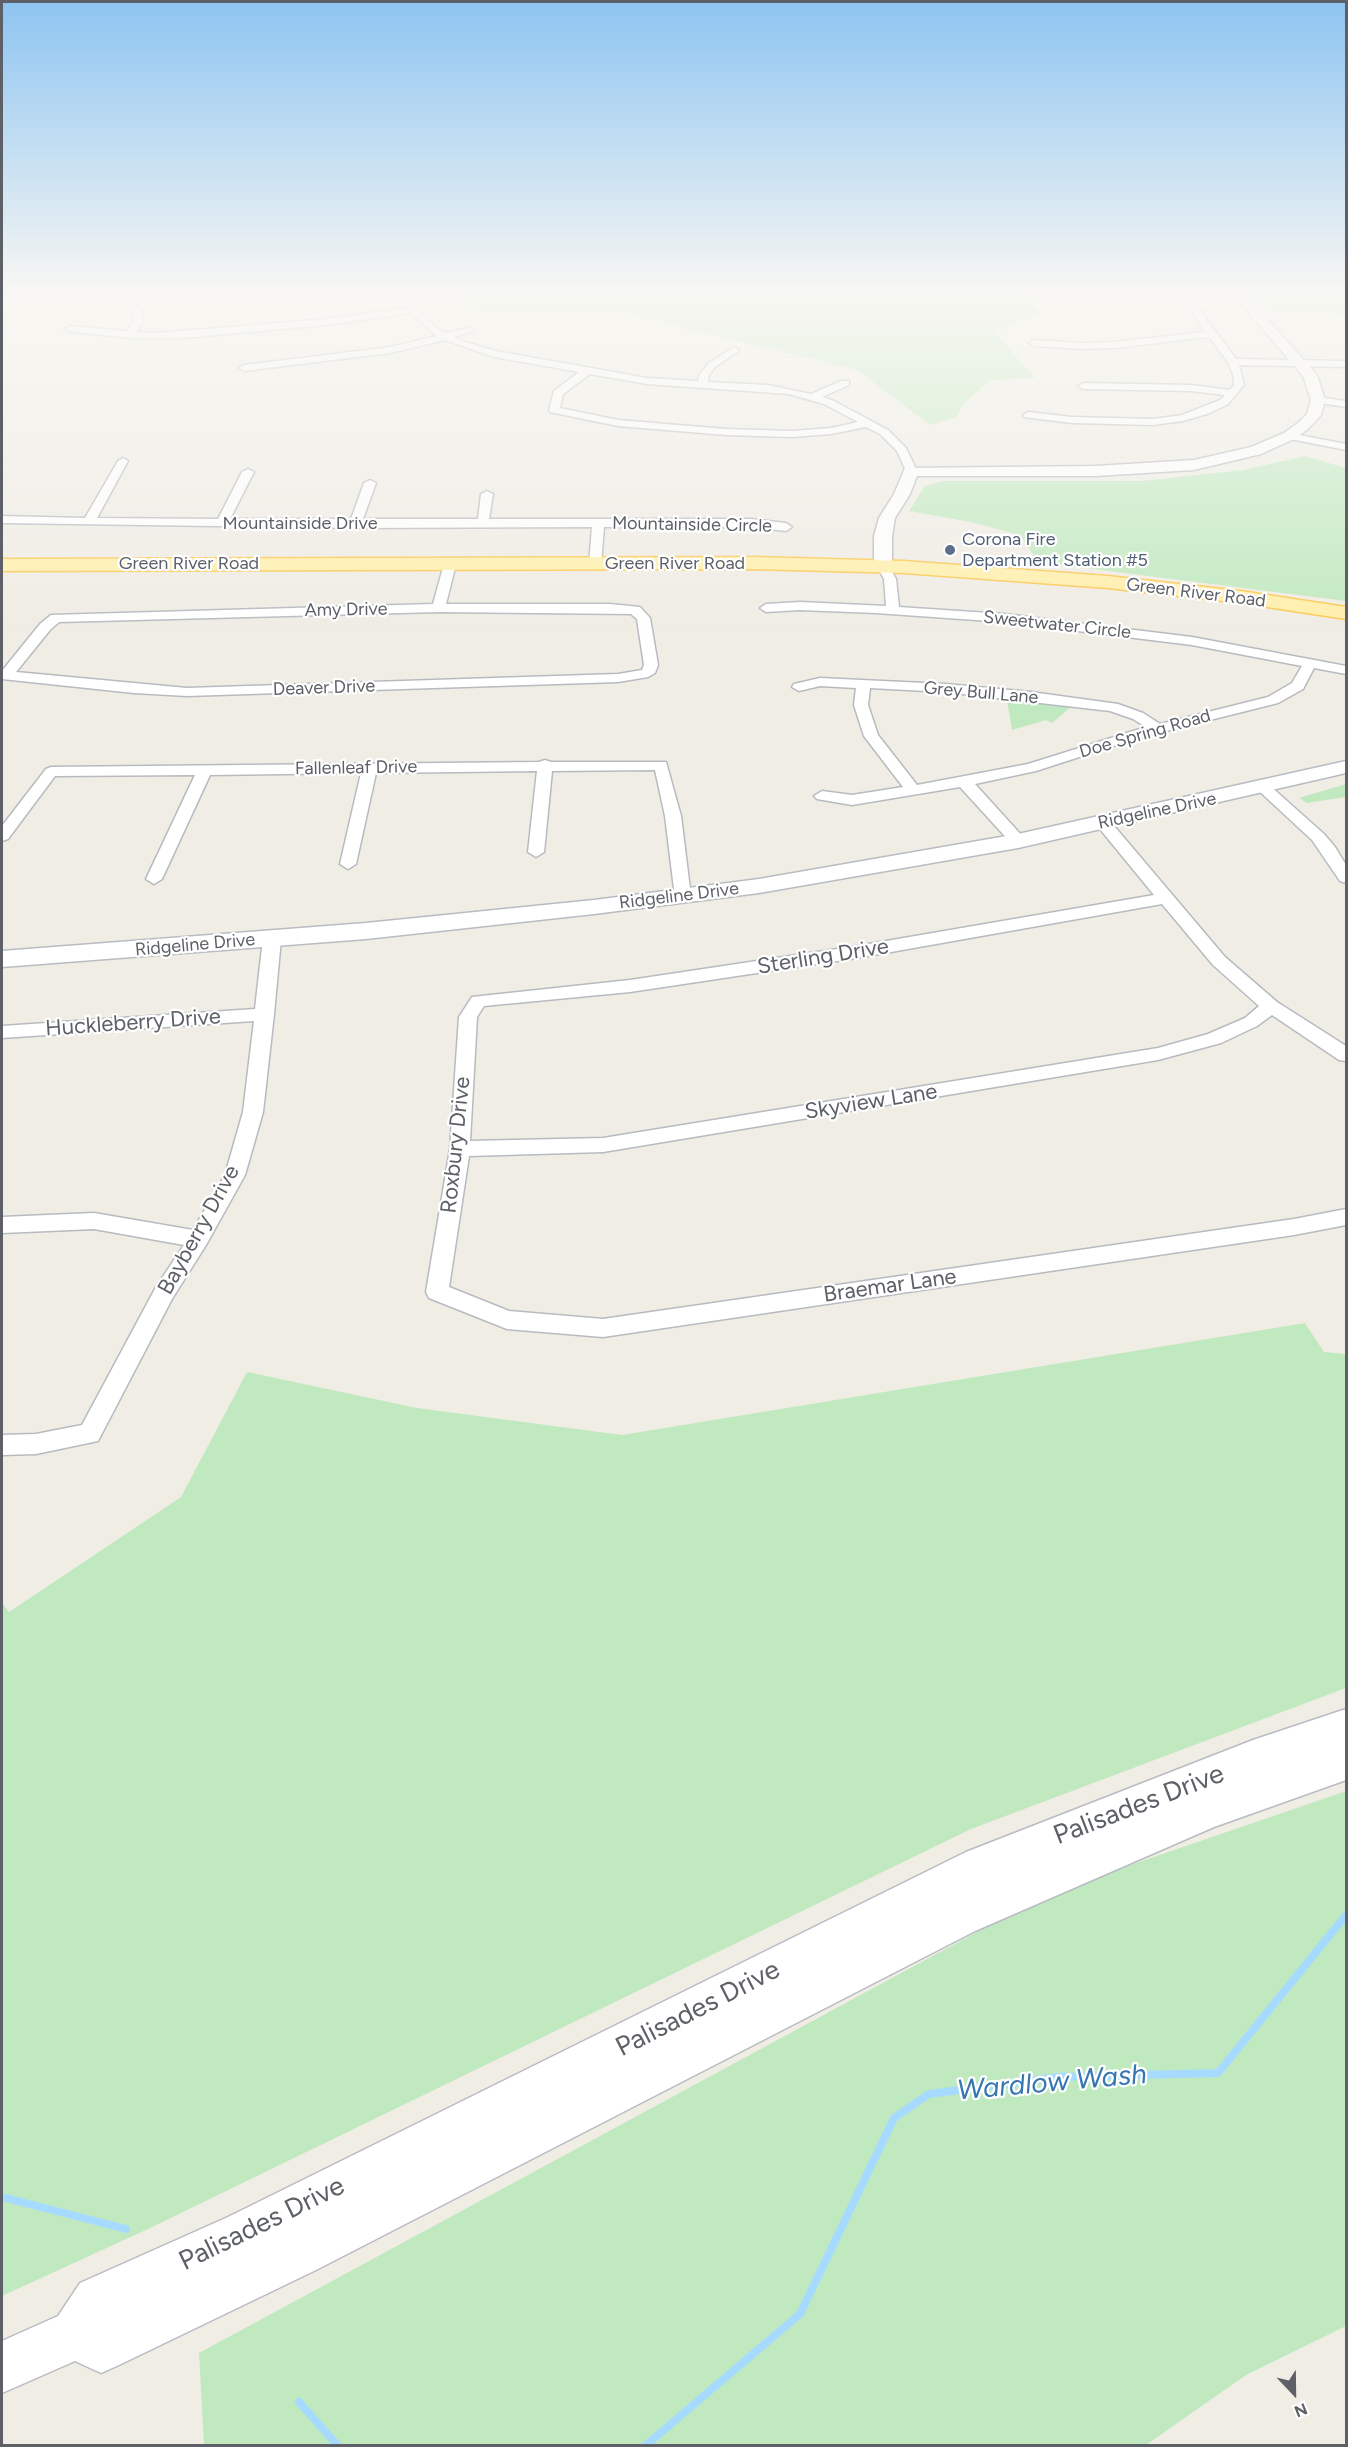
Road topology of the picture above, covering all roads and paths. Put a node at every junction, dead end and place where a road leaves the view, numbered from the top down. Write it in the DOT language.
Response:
graph roads {
  1 [pos="554,408"];
  2 [pos="843,408"];
  3 [pos="1212,408"];
  4 [pos="1316,408"];
  5 [pos="1028,415"];
  6 [pos="868,423"];
  7 [pos="1290,436"];
  8 [pos="1347,447"];
  9 [pos="123,461"];
  10 [pos="911,471"];
  11 [pos="248,472"];
  12 [pos="370,483"];
  13 [pos="487,494"];
  14 [pos="2,520"];
  15 [pos="89,521"];
  16 [pos="222,523"];
  17 [pos="355,524"];
  18 [pos="483,524"];
  19 [pos="598,524"];
  20 [pos="786,527"];
  21 [pos="450,564"];
  22 [pos="595,564"];
  23 [pos="2,565"];
  24 [pos="883,566"];
  25 [pos="876,597"];
  26 [pos="439,608"];
  27 [pos="766,608"];
  28 [pos="893,610"];
  29 [pos="1347,613"];
  30 [pos="1310,663"];
  31 [pos="1347,670"];
  32 [pos="648,672"];
  33 [pos="4,675"];
  34 [pos="863,684"];
  35 [pos="799,687"];
  36 [pos="1158,729"];
  37 [pos="545,765"];
  38 [pos="1347,767"];
  39 [pos="369,769"];
  40 [pos="204,771"];
  41 [pos="980,778"];
  42 [pos="964,782"];
  43 [pos="1263,787"];
  44 [pos="913,790"];
  45 [pos="822,796"];
  46 [pos="1103,823"];
  47 [pos="2,836"];
  48 [pos="1026,839"];
  49 [pos="1347,848"];
  50 [pos="1329,850"];
  51 [pos="536,852"];
  52 [pos="348,864"];
  53 [pos="1347,878"];
  54 [pos="154,879"];
  55 [pos="683,897"];
  56 [pos="1166,898"];
  57 [pos="272,939"];
  58 [pos="2,959"];
  59 [pos="478,1001"];
  60 [pos="1271,1006"];
  61 [pos="265,1014"];
  62 [pos="2,1032"];
  63 [pos="1347,1055"];
  64 [pos="460,1149"];
  65 [pos="1347,1216"];
  66 [pos="2,1225"];
  67 [pos="199,1239"];
  68 [pos="437,1292"];
  69 [pos="2,1445"];
  70 [pos="1347,1729"];
  71 [pos="1347,1760"];
  72 [pos="76,2334"];
  73 [pos="2,2367"];
  1 -- 6 [label="street"];
  2 -- 6 [label="street"];
  3 -- 5 [label="street"];
  4 -- 7 [label="street"];
  6 -- 10 [label="street"];
  7 -- 8 [label="street"];
  7 -- 10 [label="street"];
  9 -- 15 [label="street"];
  10 -- 24 [label="street"];
  11 -- 16 [label="street"];
  12 -- 17 [label="street"];
  13 -- 18 [label="street"];
  14 -- 15 [label="street, Mountainside Drive"];
  15 -- 16 [label="street, Mountainside Drive"];
  16 -- 17 [label="street, Mountainside Drive"];
  17 -- 18 [label="street, Mountainside Drive"];
  18 -- 19 [label="street, Mountainside Drive"];
  19 -- 20 [label="street, Mountainside Circle"];
  19 -- 22 [label="street"];
  21 -- 22 [label="main road, Green River Road"];
  21 -- 23 [label="main road, Green River Road"];
  21 -- 26 [label="street"];
  22 -- 24 [label="main road, Green River Road"];
  24 -- 25 [label="street"];
  24 -- 28 [label="street"];
  24 -- 29 [label="main road, Green River Road"];
  25 -- 27 [label="street, Sweetwater Circle"];
  25 -- 28 [label="street, Sweetwater Circle"];
  26 -- 32 [label="street, Amy Drive"];
  26 -- 33 [label="street, Amy Drive"];
  28 -- 30 [label="street, Sweetwater Circle"];
  30 -- 31 [label="street, Sweetwater Circle"];
  30 -- 36 [label="street, Doe Spring Road"];
  32 -- 33 [label="street, Deaver Drive"];
  34 -- 35 [label="street, Grey Bull Lane"];
  34 -- 36 [label="street, Grey Bull Lane"];
  34 -- 44 [label="street"];
  36 -- 41 [label="street, Doe Spring Road"];
  37 -- 39 [label="street, Fallenleaf Drive"];
  37 -- 51 [label="street"];
  37 -- 55 [label="street, Fallenleaf Drive"];
  38 -- 43 [label="street, Ridgeline Drive"];
  39 -- 40 [label="street, Fallenleaf Drive"];
  39 -- 52 [label="street"];
  40 -- 47 [label="street, Fallenleaf Drive"];
  40 -- 54 [label="street"];
  41 -- 42 [label="street, Doe Spring Road"];
  41 -- 48 [label="street"];
  42 -- 44 [label="street, Doe Spring Road"];
  42 -- 48 [label="street"];
  43 -- 46 [label="street, Ridgeline Drive"];
  43 -- 50 [label="street"];
  44 -- 45 [label="street, Doe Spring Road"];
  46 -- 48 [label="street, Ridgeline Drive"];
  46 -- 56 [label="street"];
  48 -- 55 [label="street, Ridgeline Drive"];
  49 -- 50 [label="street"];
  50 -- 53 [label="street"];
  55 -- 57 [label="street, Ridgeline Drive"];
  56 -- 59 [label="street, Sterling Drive"];
  56 -- 60 [label="street"];
  57 -- 58 [label="street, Ridgeline Drive"];
  57 -- 61 [label="street, Bayberry Drive"];
  59 -- 64 [label="street, Roxbury Drive"];
  60 -- 63 [label="street"];
  60 -- 64 [label="street, Skyview Lane"];
  61 -- 62 [label="street, Huckleberry Drive"];
  61 -- 67 [label="street, Bayberry Drive"];
  64 -- 68 [label="street, Roxbury Drive"];
  65 -- 68 [label="street, Braemar Lane"];
  66 -- 67 [label="street"];
  67 -- 69 [label="street, Bayberry Drive"];
  70 -- 72 [label="street, Palisades Drive"];
  71 -- 72 [label="street, Palisades Drive"];
  72 -- 73 [label="street"];
}
